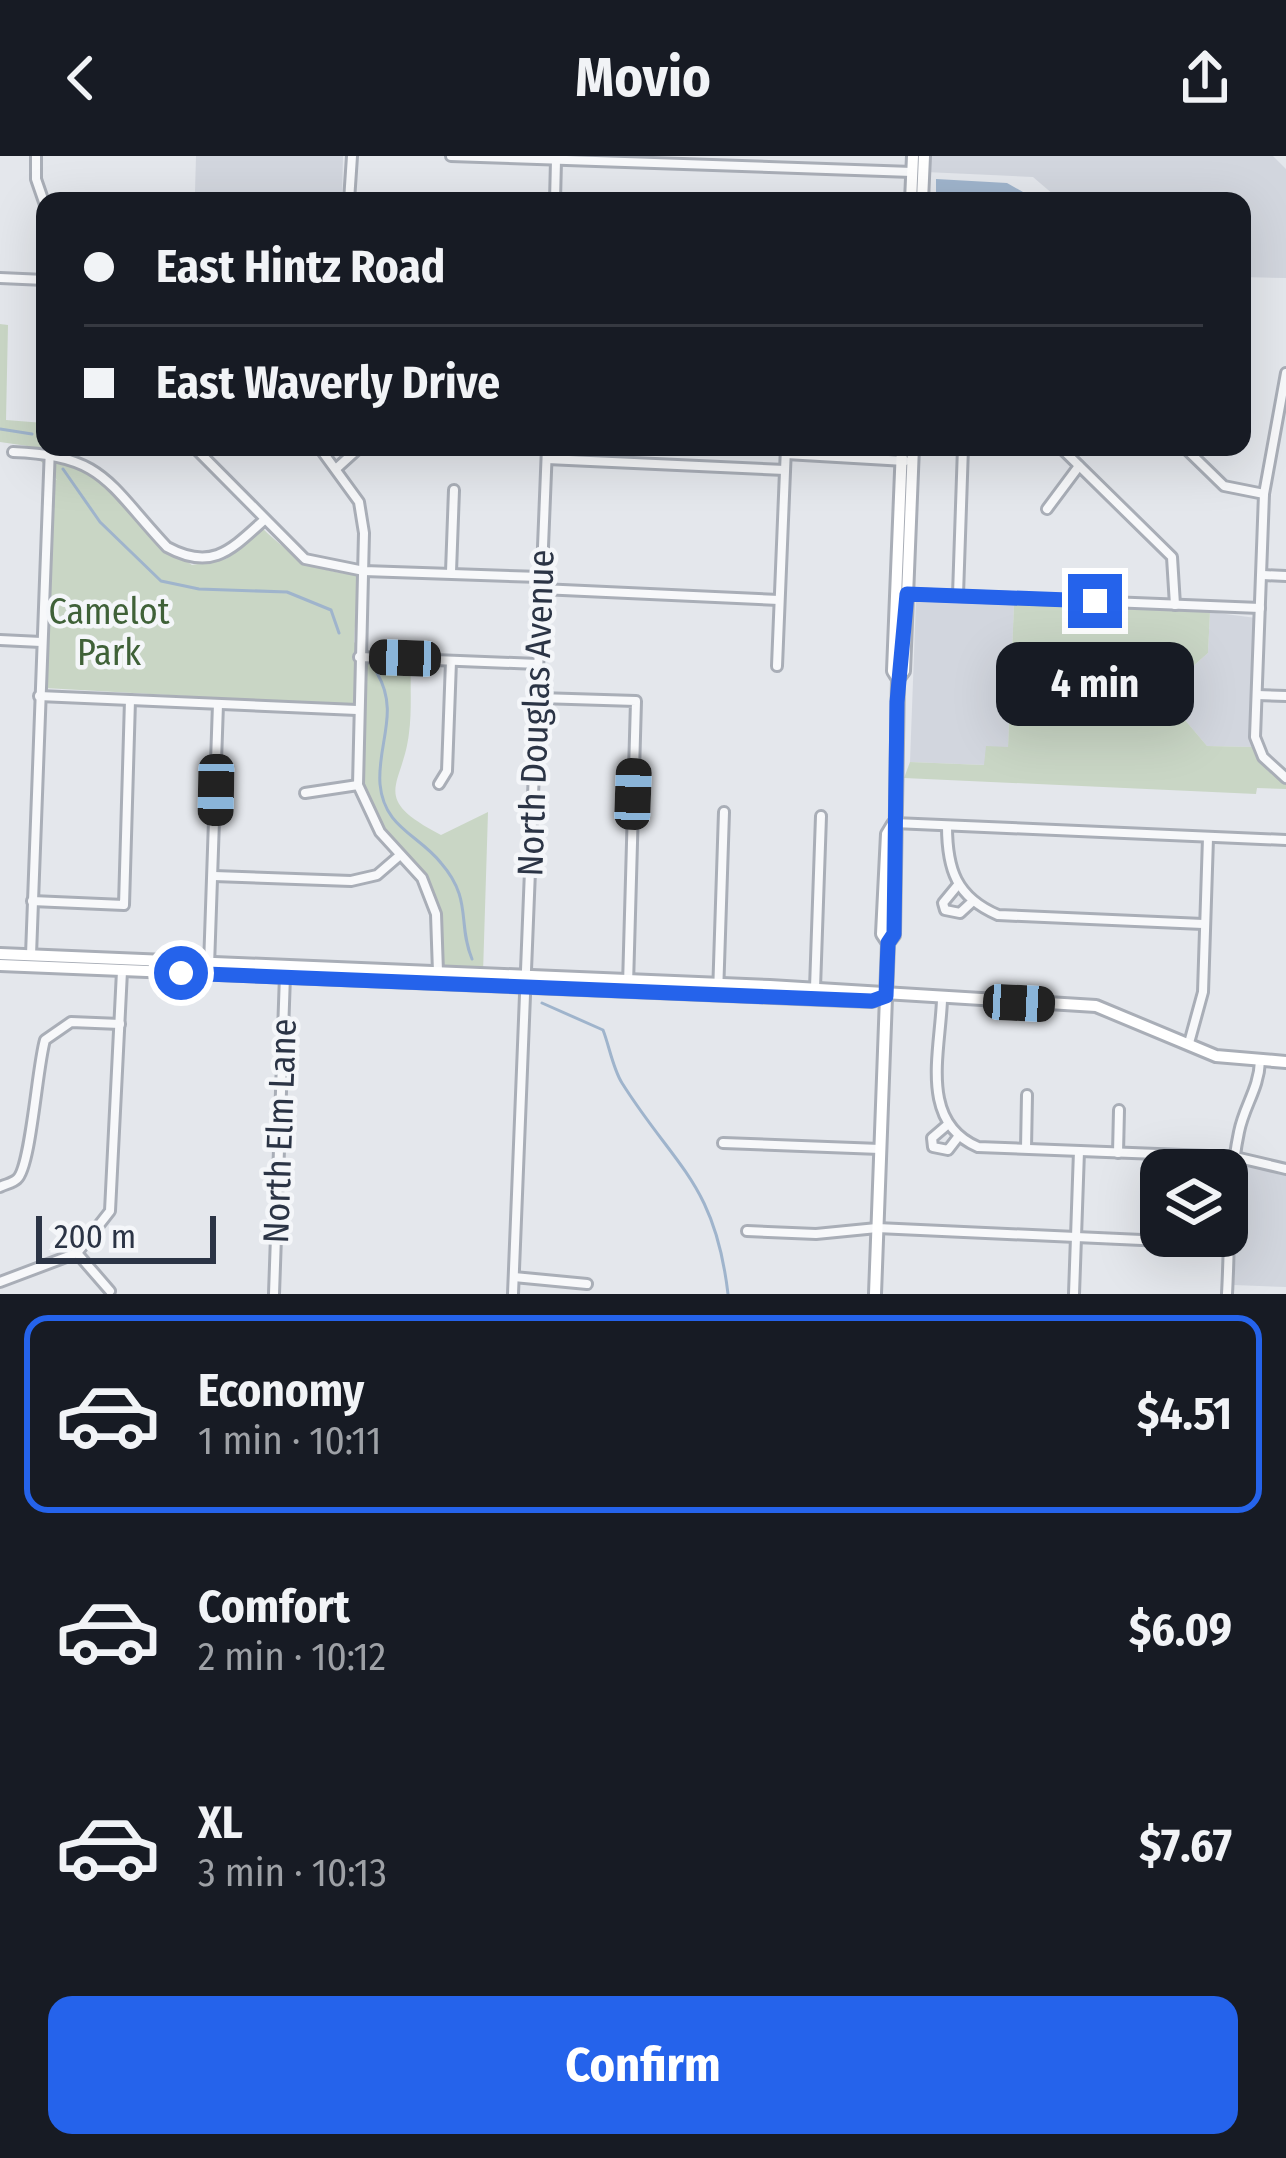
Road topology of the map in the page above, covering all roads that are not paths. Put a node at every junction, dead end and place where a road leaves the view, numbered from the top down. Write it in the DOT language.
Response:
graph roads {
  1 [pos="36,156"];
  2 [pos="352,156"];
  3 [pos="452,156"];
  4 [pos="913,156"];
  5 [pos="924,156"];
  6 [pos="556,160"];
  7 [pos="912,172"];
  8 [pos="40,192"];
  9 [pos="350,192"];
  10 [pos="555,192"];
  11 [pos="911,192"];
  12 [pos="922,192"];
  13 [pos="0,278"];
  14 [pos="36,280"];
  15 [pos="1286,373"];
  16 [pos="36,451"];
  17 [pos="13,452"];
  18 [pos="50,456"];
  19 [pos="66,456"];
  20 [pos="202,456"];
  21 [pos="328,456"];
  22 [pos="350,456"];
  23 [pos="785,456"];
  24 [pos="905,456"];
  25 [pos="963,456"];
  26 [pos="1069,456"];
  27 [pos="1193,456"];
  28 [pos="547,459"];
  29 [pos="1079,466"];
  30 [pos="338,467"];
  31 [pos="784,470"];
  32 [pos="454,490"];
  33 [pos="1264,494"];
  34 [pos="1048,509"];
  35 [pos="263,521"];
  36 [pos="364,571"];
  37 [pos="451,572"];
  38 [pos="1263,575"];
  39 [pos="1286,576"];
  40 [pos="542,577"];
  41 [pos="541,589"];
  42 [pos="901,594"];
  43 [pos="958,596"];
  44 [pos="779,600"];
  45 [pos="1175,605"];
  46 [pos="1260,608"];
  47 [pos="0,640"];
  48 [pos="40,642"];
  49 [pos="359,657"];
  50 [pos="451,661"];
  51 [pos="538,664"];
  52 [pos="777,666"];
  53 [pos="1257,694"];
  54 [pos="1286,696"];
  55 [pos="39,697"];
  56 [pos="538,698"];
  57 [pos="130,700"];
  58 [pos="218,704"];
  59 [pos="357,710"];
  60 [pos="1286,778"];
  61 [pos="439,784"];
  62 [pos="358,785"];
  63 [pos="305,793"];
  64 [pos="724,812"];
  65 [pos="821,816"];
  66 [pos="894,823"];
  67 [pos="947,826"];
  68 [pos="1208,838"];
  69 [pos="1286,840"];
  70 [pos="399,856"];
  71 [pos="214,877"];
  72 [pos="957,886"];
  73 [pos="32,902"];
  74 [pos="973,902"];
  75 [pos="1203,923"];
  76 [pos="0,954"];
  77 [pos="31,961"];
  78 [pos="0,965"];
  79 [pos="122,966"];
  80 [pos="209,969"];
  81 [pos="285,973"];
  82 [pos="438,979"];
  83 [pos="525,983"];
  84 [pos="628,987"];
  85 [pos="815,988"];
  86 [pos="718,989"];
  87 [pos="886,996"];
  88 [pos="942,1000"];
  89 [pos="120,1024"];
  90 [pos="1189,1043"];
  91 [pos="1260,1061"];
  92 [pos="1286,1062"];
  93 [pos="1027,1095"];
  94 [pos="1119,1110"];
  95 [pos="946,1126"];
  96 [pos="958,1137"];
  97 [pos="723,1142"];
  98 [pos="1026,1148"];
  99 [pos="880,1149"];
  100 [pos="1236,1149"];
  101 [pos="1079,1151"];
  102 [pos="1118,1153"];
  103 [pos="1140,1154"];
  104 [pos="1248,1160"];
  105 [pos="1286,1169"];
  106 [pos="0,1187"];
  107 [pos="877,1228"];
  108 [pos="747,1231"];
  109 [pos="1077,1237"];
  110 [pos="1140,1240"];
  111 [pos="77,1253"];
  112 [pos="1228,1257"];
  113 [pos="514,1277"];
  114 [pos="0,1282"];
  115 [pos="586,1284"];
  116 [pos="110,1291"];
  117 [pos="5,1294"];
  118 [pos="274,1294"];
  119 [pos="513,1294"];
  120 [pos="875,1294"];
  121 [pos="1074,1294"];
  122 [pos="1227,1294"];
  1 -- 8 [label="street"];
  2 -- 9 [label="street"];
  3 -- 6 [label="street"];
  4 -- 7 [label="main road"];
  5 -- 12 [label="main road"];
  6 -- 7 [label="street"];
  6 -- 10 [label="street"];
  7 -- 11 [label="main road"];
  13 -- 14 [label="street"];
  15 -- 33 [label="street"];
  16 -- 17 [label="street"];
  18 -- 48 [label="street"];
  19 -- 35 [label="street"];
  20 -- 35 [label="street"];
  21 -- 30 [label="street"];
  22 -- 30 [label="street"];
  23 -- 31 [label="street"];
  24 -- 42 [label="main road"];
  25 -- 43 [label="street"];
  26 -- 29 [label="street"];
  27 -- 33 [label="street"];
  28 -- 31 [label="street"];
  28 -- 40 [label="street, North Douglas Avenue"];
  29 -- 34 [label="street"];
  29 -- 45 [label="street"];
  30 -- 36 [label="street"];
  31 -- 44 [label="street"];
  32 -- 37 [label="street"];
  33 -- 38 [label="street"];
  35 -- 36 [label="street"];
  36 -- 37 [label="street"];
  36 -- 49 [label="street"];
  37 -- 40 [label="street"];
  38 -- 39 [label="street"];
  38 -- 46 [label="street"];
  40 -- 41 [label="street, North Douglas Avenue"];
  41 -- 44 [label="street"];
  41 -- 51 [label="street, North Douglas Avenue"];
  42 -- 43 [label="street"];
  42 -- 66 [label="main road"];
  43 -- 45 [label="street"];
  44 -- 52 [label="street"];
  45 -- 46 [label="street"];
  46 -- 53 [label="street"];
  47 -- 48 [label="street"];
  48 -- 55 [label="street"];
  49 -- 50 [label="street"];
  49 -- 59 [label="street"];
  50 -- 51 [label="street"];
  50 -- 61 [label="street"];
  51 -- 56 [label="street, North Douglas Avenue"];
  53 -- 54 [label="street"];
  53 -- 60 [label="street"];
  55 -- 57 [label="street"];
  55 -- 73 [label="street"];
  56 -- 83 [label="street, North Douglas Avenue"];
  56 -- 84 [label="street"];
  57 -- 58 [label="street"];
  57 -- 73 [label="street"];
  58 -- 59 [label="street"];
  58 -- 71 [label="street"];
  59 -- 62 [label="street"];
  62 -- 63 [label="street"];
  62 -- 70 [label="street"];
  64 -- 86 [label="street"];
  65 -- 85 [label="street"];
  66 -- 67 [label="street"];
  66 -- 87 [label="main road"];
  67 -- 68 [label="street"];
  67 -- 72 [label="street"];
  68 -- 69 [label="street"];
  68 -- 75 [label="street"];
  70 -- 71 [label="street"];
  70 -- 82 [label="street"];
  71 -- 80 [label="street"];
  72 -- 74 [label="street"];
  72 -- 74 [label="street"];
  73 -- 77 [label="street"];
  74 -- 75 [label="street"];
  75 -- 90 [label="street"];
  76 -- 77 [label="main road"];
  77 -- 78 [label="main road"];
  77 -- 79 [label="main road"];
  79 -- 80 [label="main road"];
  79 -- 89 [label="street"];
  80 -- 81 [label="main road"];
  81 -- 82 [label="main road"];
  81 -- 118 [label="street, North Elm Lane"];
  82 -- 83 [label="main road"];
  83 -- 84 [label="main road"];
  83 -- 113 [label="street, North Douglas Avenue"];
  84 -- 86 [label="main road"];
  85 -- 86 [label="main road"];
  85 -- 87 [label="main road"];
  86 -- 87 [label="main road"];
  87 -- 88 [label="main road"];
  87 -- 99 [label="main road"];
  88 -- 90 [label="main road"];
  88 -- 95 [label="street"];
  89 -- 106 [label="street"];
  89 -- 111 [label="street"];
  90 -- 91 [label="main road"];
  91 -- 92 [label="main road"];
  91 -- 100 [label="street"];
  93 -- 98 [label="street"];
  94 -- 102 [label="street"];
  95 -- 96 [label="street"];
  95 -- 96 [label="street"];
  96 -- 98 [label="street"];
  97 -- 99 [label="street"];
  98 -- 101 [label="street"];
  99 -- 107 [label="main road"];
  101 -- 102 [label="street"];
  101 -- 109 [label="street"];
  102 -- 103 [label="street"];
  104 -- 105 [label="street"];
  107 -- 108 [label="street"];
  107 -- 109 [label="street"];
  107 -- 120 [label="main road"];
  109 -- 110 [label="street"];
  109 -- 121 [label="street"];
  111 -- 114 [label="street"];
  111 -- 116 [label="street"];
  112 -- 122 [label="street"];
  113 -- 115 [label="street"];
  113 -- 119 [label="street, North Douglas Avenue"];
  114 -- 117 [label="street"];
}
